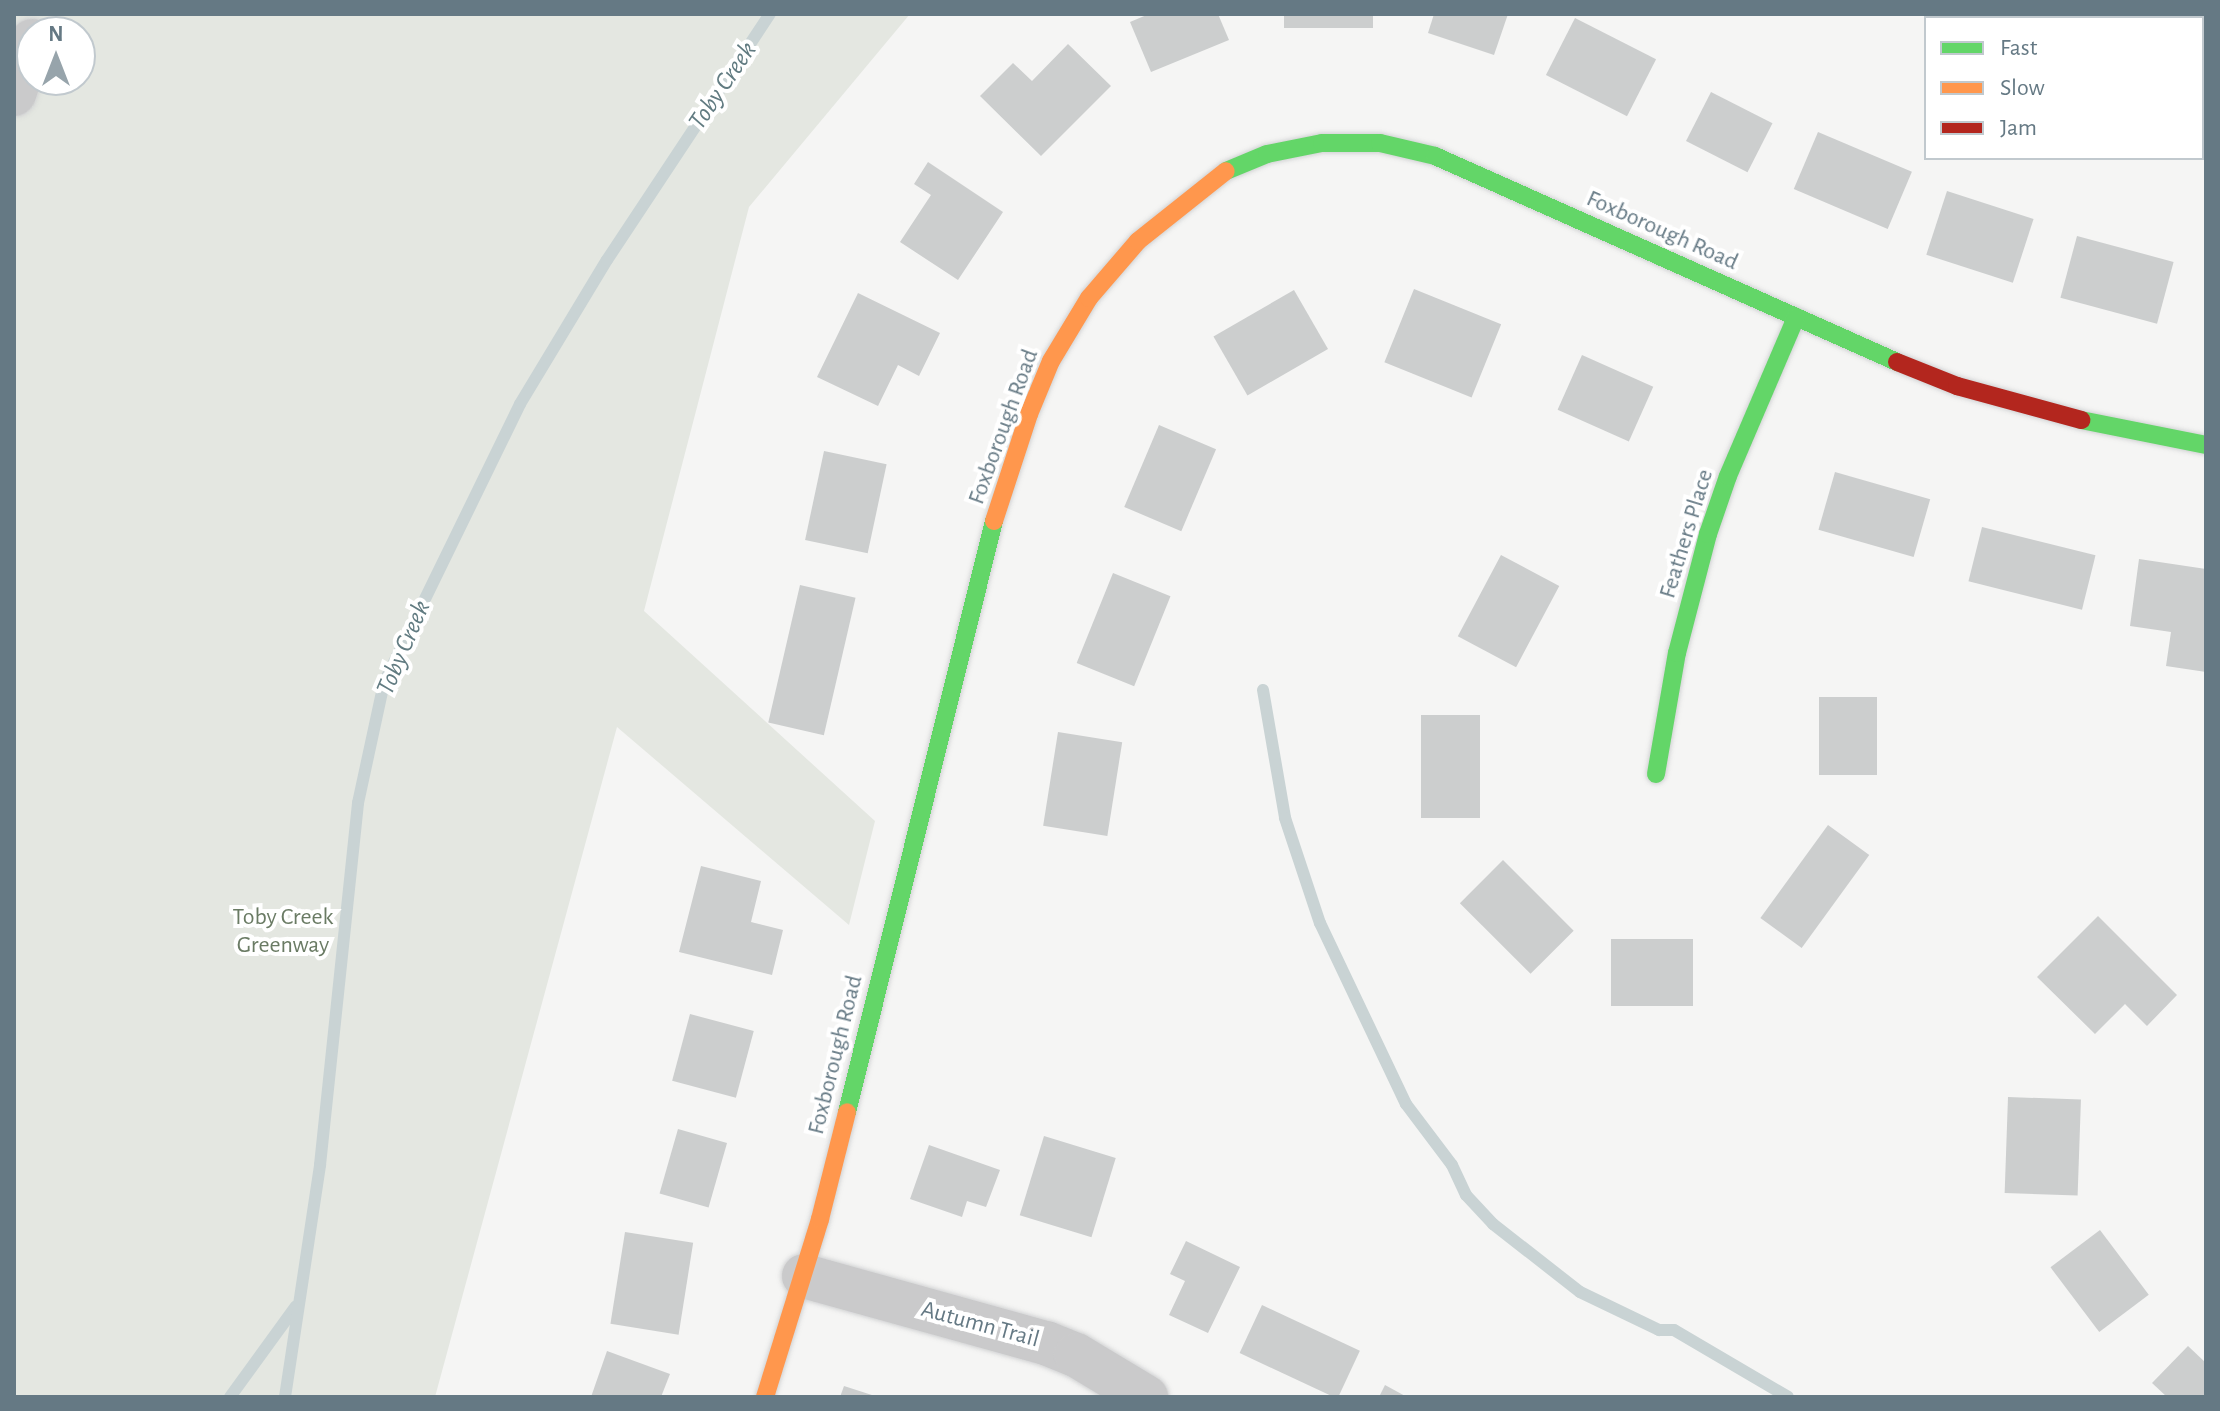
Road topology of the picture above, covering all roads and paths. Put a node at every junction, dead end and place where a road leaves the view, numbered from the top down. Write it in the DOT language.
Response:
graph roads {
  1 [pos="1796,317"];
  2 [pos="2206,445"];
  3 [pos="1656,774"];
  4 [pos="804,1276"];
  5 [pos="765,1397"];
  6 [pos="1146,1397"];
  1 -- 2 [label="street, Foxborough Road"];
  1 -- 3 [label="street, Feathers Place"];
  1 -- 4 [label="street, Foxborough Road"];
  4 -- 5 [label="street, Foxborough Road"];
  4 -- 6 [label="street, Autumn Trail"];
}
